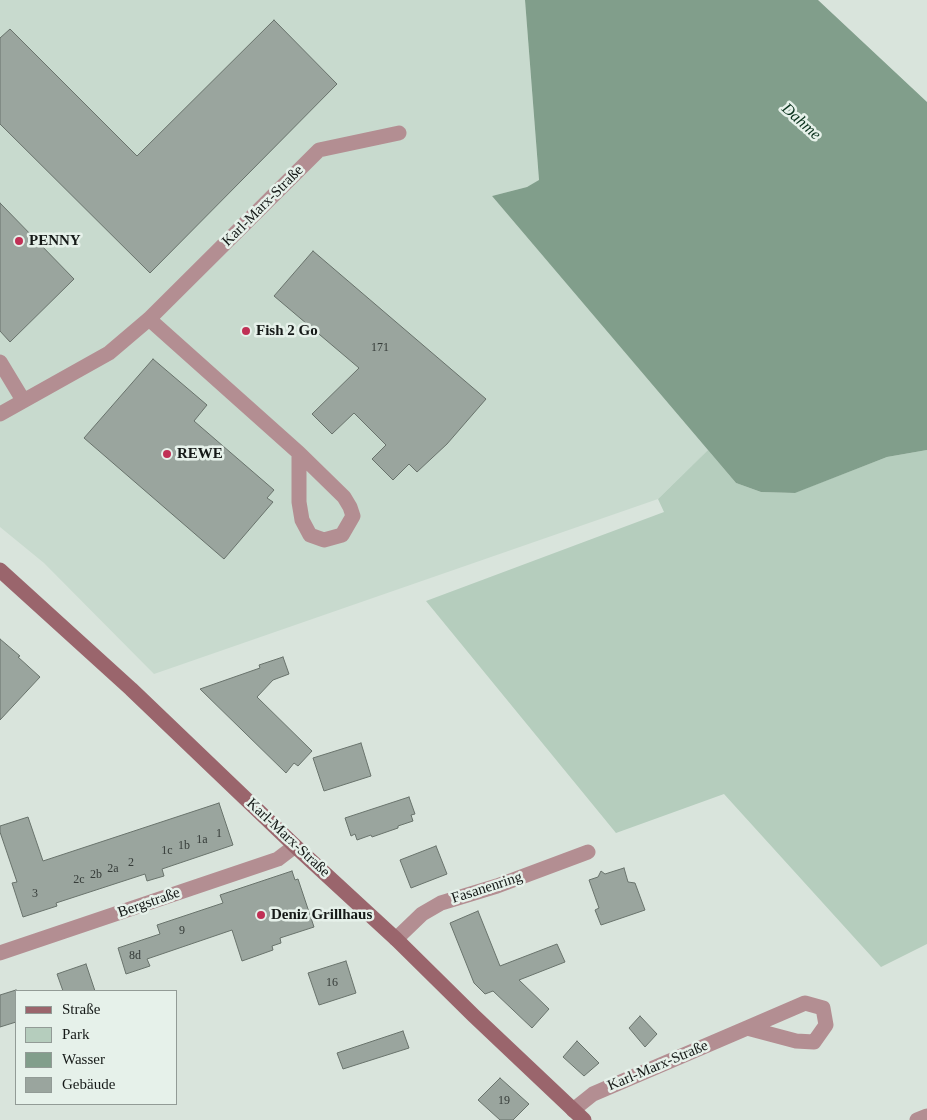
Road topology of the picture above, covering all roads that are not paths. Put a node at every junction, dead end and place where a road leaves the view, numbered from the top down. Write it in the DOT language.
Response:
graph roads {
  1 [pos="399,132"];
  2 [pos="149,319"];
  3 [pos="0,362"];
  4 [pos="23,400"];
  5 [pos="0,414"];
  6 [pos="299,452"];
  7 [pos="0,570"];
  8 [pos="295,846"];
  9 [pos="588,852"];
  10 [pos="396,939"];
  11 [pos="0,953"];
  12 [pos="746,1028"];
  13 [pos="579,1115"];
  14 [pos="927,1116"];
  15 [pos="917,1120"];
  1 -- 2 [label="street, Karl-Marx-Straße"];
  2 -- 4 [label="street, Karl-Marx-Straße"];
  2 -- 6 [label="street"];
  3 -- 4 [label="street"];
  4 -- 5 [label="street, Karl-Marx-Straße"];
  6 -- 6 [label="street"];
  7 -- 8 [label="street, Karl-Marx-Straße"];
  8 -- 10 [label="street, Karl-Marx-Straße"];
  8 -- 11 [label="street, Bergstraße"];
  9 -- 10 [label="street, Fasanenring"];
  10 -- 13 [label="street, Karl-Marx-Straße"];
  12 -- 12 [label="street, Karl-Marx-Straße"];
  12 -- 13 [label="street, Karl-Marx-Straße"];
  14 -- 15 [label="street"];
}
